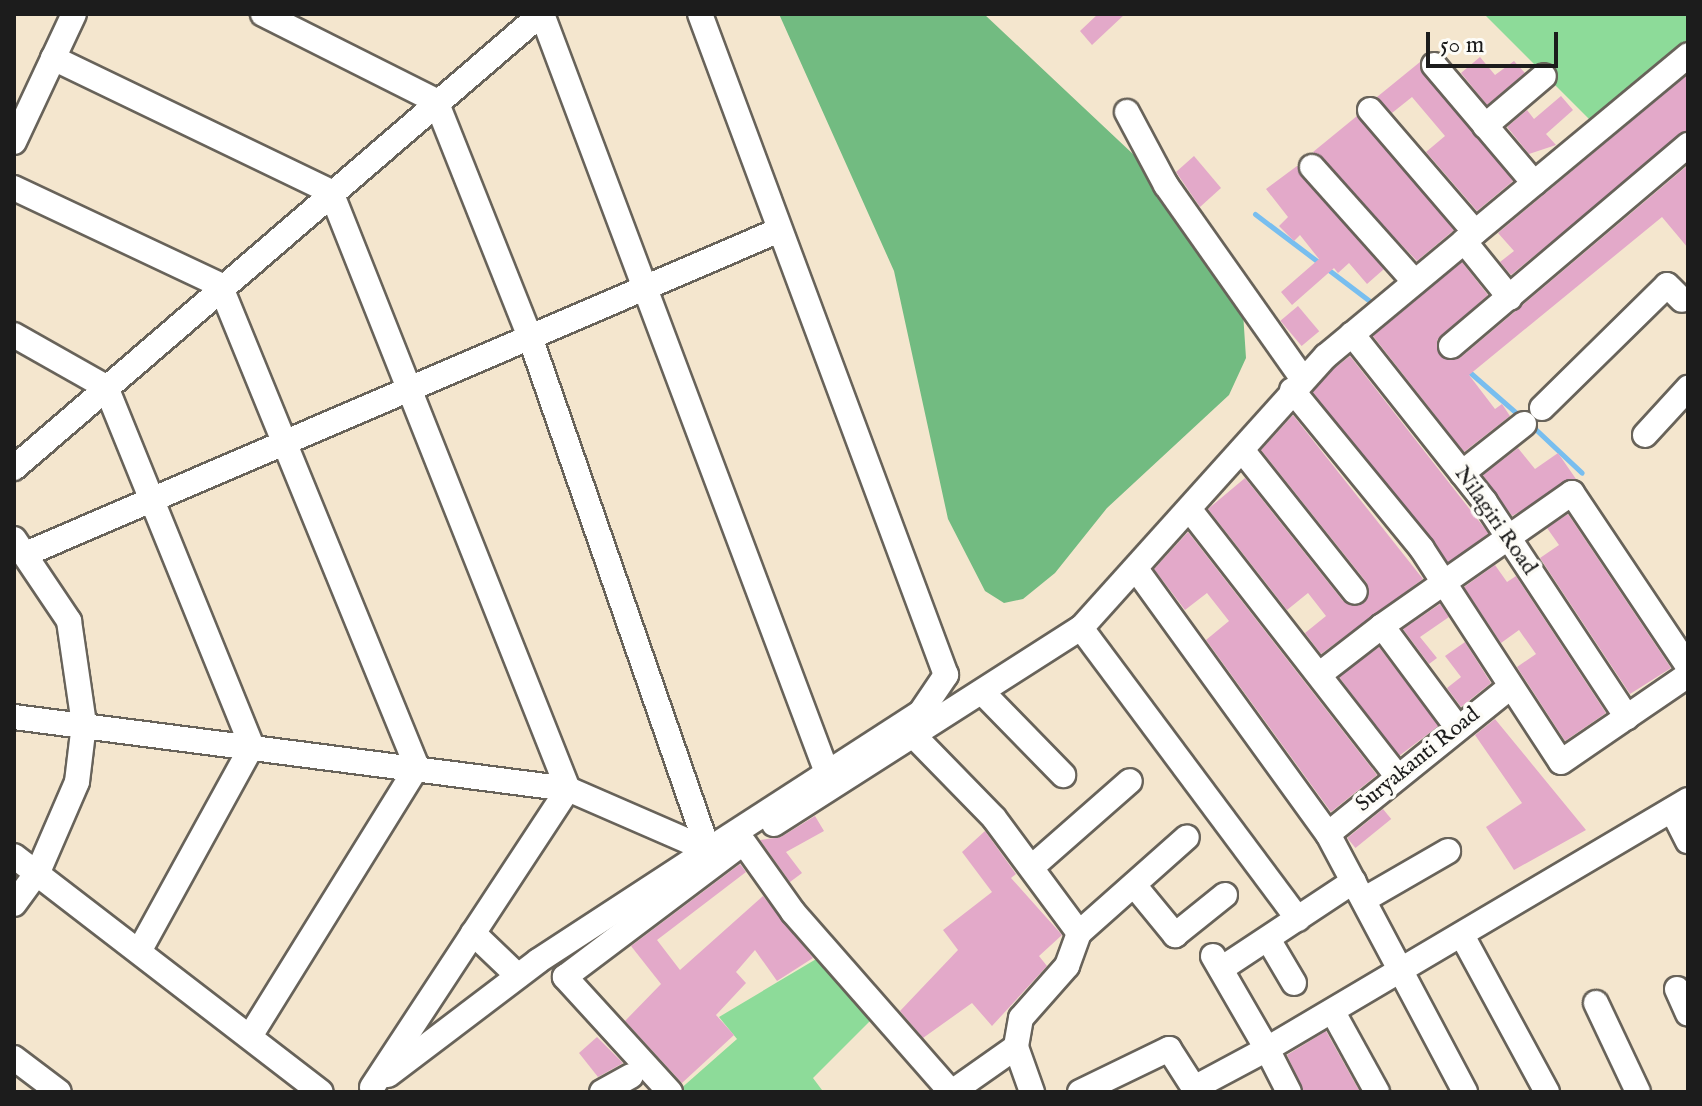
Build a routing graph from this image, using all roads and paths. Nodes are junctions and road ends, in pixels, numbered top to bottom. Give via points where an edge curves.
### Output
1 (74, 14) edge
2 (263, 14) edge
3 (541, 14) edge
4 (700, 14) edge
5 (1688, 55) edge
6 (53, 58) junction
7 (1434, 65) dead end
8 (1544, 76) dead end
9 (436, 101) junction
10 (1370, 110) dead end
11 (1127, 112) dead end
12 (1485, 126) junction
13 (14, 142) edge
14 (1688, 145) edge
15 (1312, 167) dead end
16 (1534, 183) junction
17 (14, 188) edge
18 (331, 192) junction
19 (777, 231) junction
20 (1469, 237) junction
21 (1415, 282) junction
22 (220, 285) junction
23 (646, 287) junction
24 (1510, 298) junction
25 (1686, 301) edge
26 (1352, 334) junction
27 (14, 335) edge
28 (530, 337) junction
29 (1451, 346) dead end
30 (1297, 384) junction
31 (106, 387) junction
32 (411, 388) junction
33 (1688, 388) edge
34 (1645, 435) dead end
35 (286, 441) junction
36 (1242, 450) junction
37 (14, 468) edge
38 (1462, 473) junction
39 (153, 499) junction
40 (1190, 510) junction
41 (1509, 538) junction
42 (21, 546) edge
43 (1136, 569) junction
44 (1443, 585) junction
45 (1355, 592) dead end
46 (1382, 626) junction
47 (1081, 628) junction
48 (1688, 666) edge
49 (1320, 674) junction
50 (1688, 675) edge
51 (1510, 687) junction
52 (985, 695) junction
53 (14, 717) edge
54 (1627, 717) junction
55 (84, 724) junction
56 (1457, 727) junction
57 (915, 737) junction
58 (252, 746) junction
59 (417, 767) junction
60 (826, 770) junction
61 (1063, 775) dead end
62 (1397, 776) junction
63 (1130, 781) dead end
64 (568, 789) junction
65 (1680, 805) edge
66 (1328, 834) junction
67 (1187, 837) dead end
68 (1688, 841) edge
69 (744, 843) junction
70 (708, 850) junction
71 (1448, 851) dead end
72 (14, 856) edge
73 (1032, 867) junction
74 (39, 870) junction
75 (1134, 885) junction
76 (1360, 890) junction
77 (1225, 895) dead end
78 (14, 904) edge
79 (1298, 919) junction
80 (473, 933) junction
81 (1079, 933) junction
82 (1268, 939) junction
83 (1464, 939) junction
84 (141, 948) junction
85 (1402, 974) junction
86 (518, 976) junction
87 (1294, 983) dead end
88 (1677, 989) dead end
89 (1596, 1003) dead end
90 (1334, 1014) junction
91 (1688, 1014) edge
92 (252, 1033) junction
93 (1016, 1047) junction
94 (1267, 1049) junction
95 (14, 1058) edge
96 (631, 1076) dead end
97 (1094, 1089) edge
98 (370, 1090) edge
99 (1195, 1090) edge
100 (59, 1092) edge
101 (321, 1092) edge
102 (602, 1092) edge
103 (670, 1092) edge
104 (952, 1092) edge
105 (1032, 1092) edge
106 (1289, 1092) edge
107 (1377, 1092) edge
108 (1465, 1092) edge
109 (1547, 1092) edge
110 (1638, 1092) edge

1 - 6 street
2 - 9 street
3 - 9 street
3 - 23 street
4 - 19 street
5 - 16 street
6 - 13 street
6 - 18 street
7 - 12 street
8 - 12 street
9 - 18 street
9 - 28 street
10 - 20 street
11 - 30 street via 1166,185
12 - 16 street
14 - 24 street
15 - 21 street
16 - 20 street
17 - 22 street
18 - 22 street
18 - 32 street
19 - 23 street
19 - 60 street via 946,675 921,712
20 - 21 street
20 - 24 street
21 - 26 street
22 - 31 street
22 - 35 street
23 - 28 street
23 - 60 street
24 - 29 street
25 - 38 street via 1667,285 1533,416
26 - 30 street
26 - 38 street, Nilagiri Road
27 - 31 street
28 - 32 street
28 - 70 street
30 - 36 street
30 - 44 street
31 - 37 street
31 - 39 street
32 - 35 street
32 - 64 street
33 - 34 street
35 - 39 street
35 - 59 street
36 - 40 street
36 - 45 street
38 - 41 street, Nilagiri Road
39 - 42 street
39 - 58 street
40 - 43 street
40 - 49 street
41 - 44 street
41 - 48 street via 1572,493
41 - 54 street, Nilagiri Road
42 - 55 street via 69,621
43 - 47 street
43 - 66 street
44 - 46 street
44 - 51 street
46 - 49 street
46 - 56 street
47 - 52 street
47 - 79 street
49 - 62 street
50 - 54 street
51 - 54 street via 1561,762
51 - 56 street, Suryakanti Road
52 - 57 street
52 - 61 street
53 - 55 street
55 - 58 street
55 - 74 street via 77,782
56 - 62 street, Suryakanti Road
57 - 69 street
57 - 73 street
58 - 59 street
58 - 84 street
59 - 64 street
59 - 92 street
60 - 70 street
62 - 66 street, Suryakanti Road
63 - 73 street
64 - 70 street
64 - 80 street
65 - 68 street
65 - 83 street
66 - 76 street
67 - 75 street
69 - 103 street via 565,977
69 - 104 street via 793,912
70 - 86 street
71 - 76 street
72 - 74 street
73 - 81 street
74 - 78 street
74 - 84 street
75 - 77 street via 1175,935
75 - 81 street
76 - 79 street
76 - 85 street
79 - 82 street
80 - 86 street
80 - 98 street
81 - 93 street via 1067,966 1028,1005
82 - 87 street
82 - 94 street via 1217,962
83 - 85 street
83 - 109 street
84 - 92 street
85 - 90 street
85 - 108 street
86 - 98 street
88 - 91 street
89 - 110 street
90 - 94 street
90 - 107 street
92 - 101 street
93 - 104 street
93 - 105 street
94 - 99 street
94 - 106 street
95 - 100 street
96 - 102 street
97 - 99 street via 1169,1049

